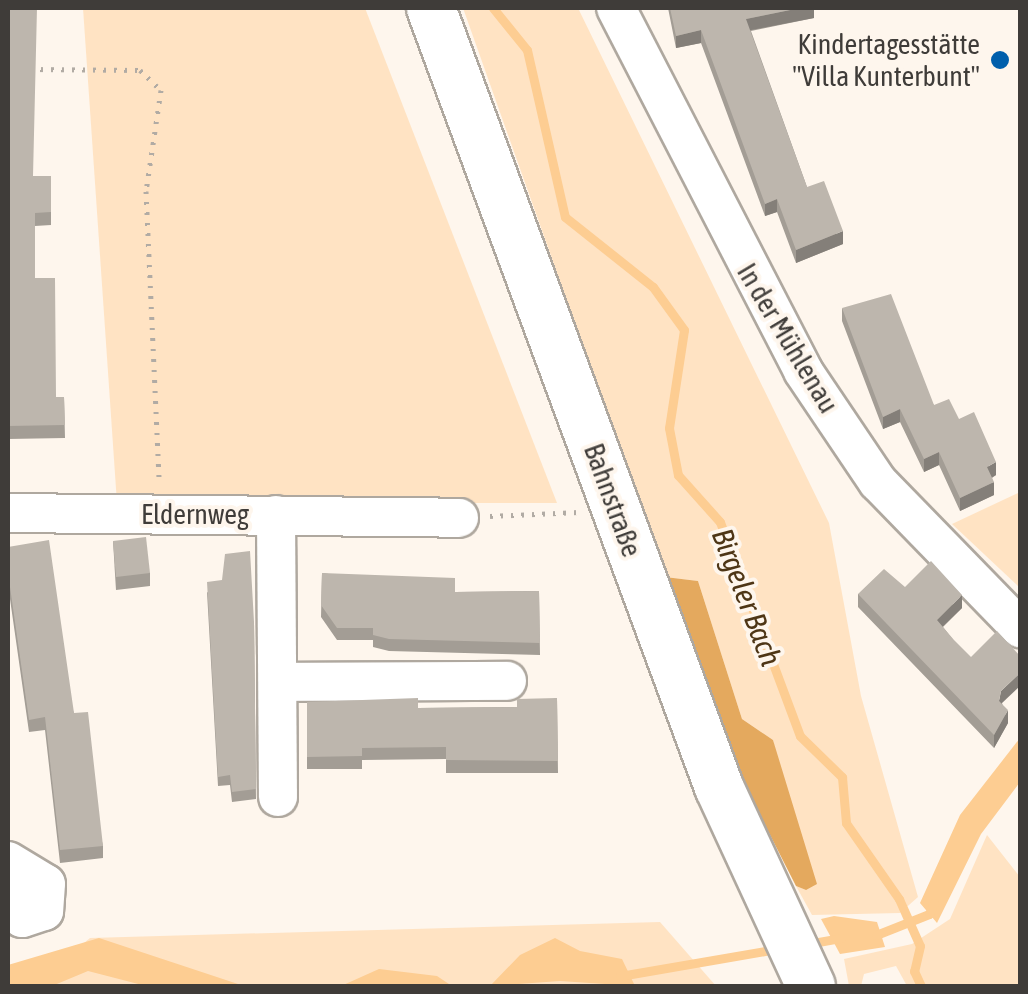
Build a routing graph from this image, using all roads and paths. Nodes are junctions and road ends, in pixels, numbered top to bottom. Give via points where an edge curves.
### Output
1 (431, 8) edge
2 (616, 8) edge
3 (26, 70) edge
4 (582, 512) dead end
5 (8, 513) edge
6 (159, 514) junction
7 (276, 515) junction
8 (459, 518) joint
9 (1020, 628) edge
10 (278, 682) junction
11 (507, 682) dead end
12 (278, 797) dead end
13 (8, 861) edge
14 (8, 880) edge
15 (807, 977) edge

1 - 15 main road, Bahnstraße via 718,786
2 - 9 street, In der Mühlenau via 803,372 878,482
3 - 6 path via 140,70 161,90 146,191 160,410
4 - 8 path
5 - 6 street, Eldernweg
6 - 7 street, Eldernweg
7 - 8 street
7 - 10 street, Eldernweg
10 - 11 street
10 - 12 street, Eldernweg
13 - 14 street via 46,884 44,911 35,919 13,910

